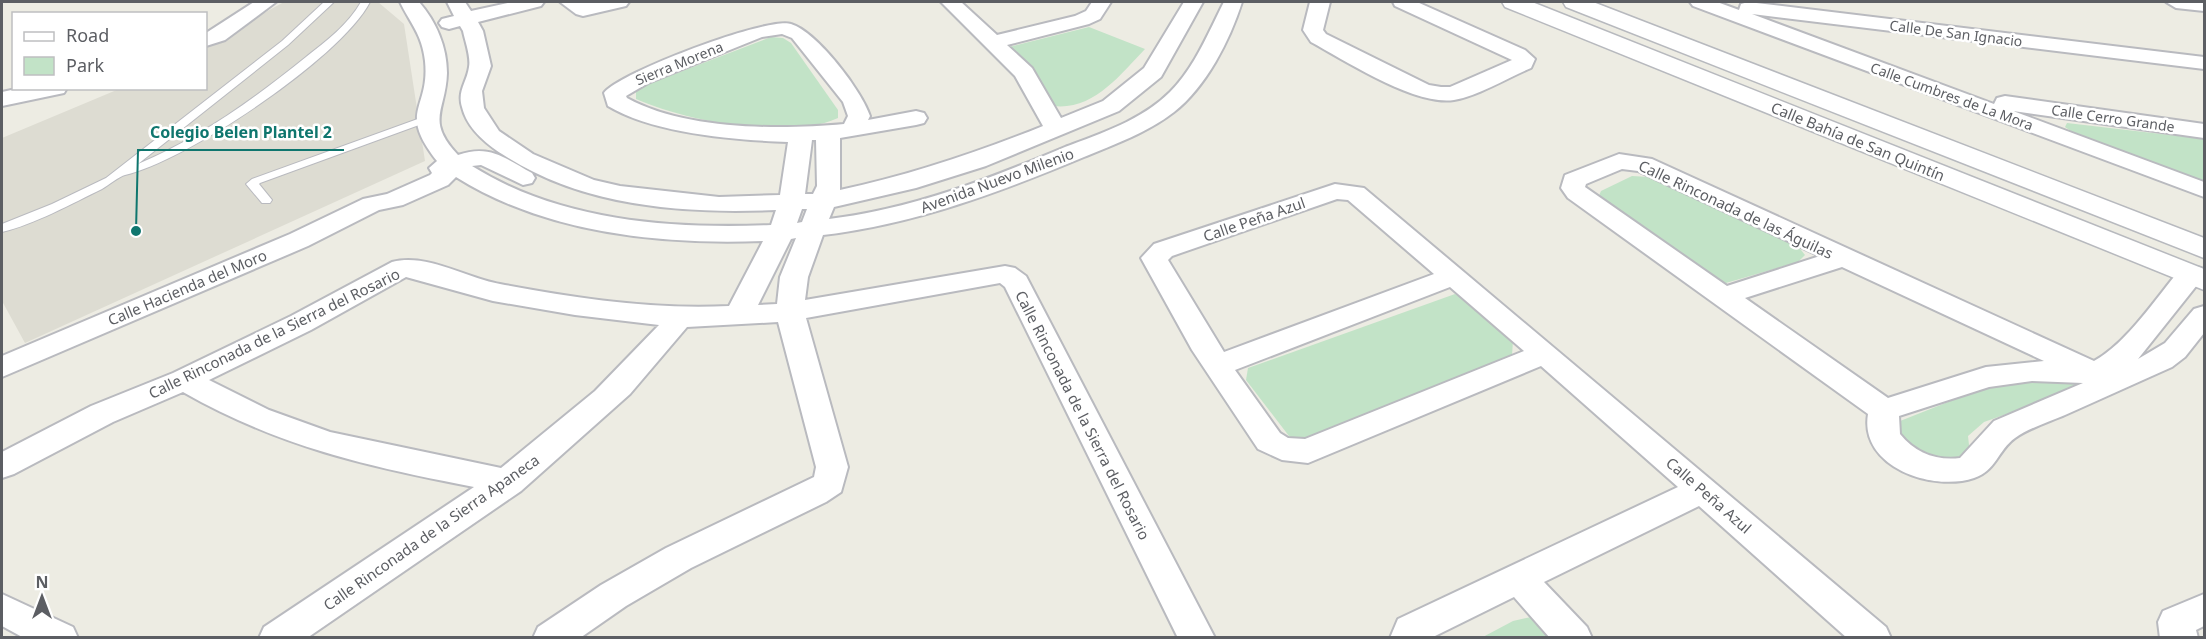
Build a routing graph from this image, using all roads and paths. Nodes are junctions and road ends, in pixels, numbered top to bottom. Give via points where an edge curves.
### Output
1 (240, 2) edge
2 (266, 2) edge
3 (329, 2) edge
4 (365, 2) edge
5 (502, 2) edge
6 (534, 2) edge
7 (619, 2) edge
8 (950, 2) edge
9 (1102, 2) edge
10 (1193, 2) edge
11 (1233, 2) edge
12 (1320, 2) edge
13 (1402, 2) edge
14 (1517, 2) edge
15 (1574, 2) edge
16 (2176, 2) edge
17 (1703, 3) edge
18 (2205, 5) edge
19 (576, 6) edge
20 (461, 10) edge
21 (420, 16) edge
22 (207, 24) edge
23 (207, 40) edge
24 (992, 43) junction
25 (2205, 63) edge
26 (46, 90) edge
27 (1950, 95) junction
28 (2, 99) edge
29 (916, 118) dead end
30 (426, 119) junction
31 (853, 129) junction
32 (1056, 129) junction
33 (2205, 131) edge
34 (828, 134) junction
35 (801, 136) junction
36 (454, 165) junction
37 (110, 180) junction
38 (586, 186) junction
39 (2205, 190) edge
40 (266, 200) dead end
41 (825, 201) junction
42 (791, 204) junction
43 (2, 228) edge
44 (812, 230) junction
45 (781, 232) junction
46 (2205, 249) edge
47 (1842, 258) junction
48 (1453, 276) junction
49 (2198, 277) edge
50 (1723, 296) junction
51 (790, 312) junction
52 (2205, 315) edge
53 (738, 316) junction
54 (679, 318) junction
55 (1545, 353) junction
56 (1218, 365) junction
57 (2, 367) edge
58 (2104, 377) junction
59 (184, 380) junction
60 (1884, 410) junction
61 (2, 466) edge
62 (509, 482) junction
63 (1702, 490) junction
64 (1519, 579) junction
65 (2, 609) edge
66 (2205, 609) edge
67 (60, 638) edge
68 (277, 638) edge
69 (551, 638) edge
70 (1197, 638) edge
71 (1409, 638) edge
72 (1574, 638) edge
73 (1873, 638) edge
74 (2179, 638) edge

1 - 22 street
2 - 23 street
3 - 37 lane via 285,43
4 - 37 lane via 360,13 329,43 276,87 185,146
5 - 20 street
6 - 20 street
7 - 19 street
8 - 24 street
9 - 24 street via 1093,15 1082,20
10 - 32 street, Avenida Nuevo Milenio via 1153,72 1111,106
11 - 44 street, Avenida Nuevo Milenio via 1195,78 1165,108 1116,135 948,201
12 - 13 street via 1313,30 1318,38 1424,91 1454,93 1523,63 1518,54
14 - 49 street, Calle Bahía de San Quintín
15 - 46 street, Calle Bahía de San Quintín
16 - 18 street
17 - 25 street, Calle De San Ignacio
17 - 27 street, Calle Cumbres de La Mora
20 - 21 street
20 - 38 street, Avenida Nuevo Milenio via 473,31 480,66 471,91 472,108 490,136 525,159
21 - 30 street via 435,59 435,82
24 - 32 street via 1024,73
26 - 28 street
27 - 33 street, Calle Cerro Grande
27 - 39 street, Calle Cumbres de La Mora
29 - 31 street
30 - 36 street, Avenida Nuevo Milenio via 435,140
30 - 40 lane via 255,181 252,184
31 - 34 street, Sierra Morena
31 - 35 street, Sierra Morena via 859,116 855,101 788,23 608,92 626,108 682,124 725,132
32 - 41 street, Avenida Nuevo Milenio via 977,161 907,183
34 - 35 street, Sierra Morena
34 - 41 street
35 - 42 street
36 - 38 street via 485,157 555,192
36 - 45 street, Avenida Nuevo Milenio via 530,203 570,217 630,228 706,234
36 - 57 street, Calle Hacienda del Moro via 439,180 394,200 372,204 299,240
37 - 43 lane
38 - 42 street, Avenida Nuevo Milenio via 677,202
41 - 42 street, Avenida Nuevo Milenio
41 - 44 street
42 - 45 street
44 - 45 street, Avenida Nuevo Milenio
44 - 51 street via 794,278
45 - 53 street
47 - 50 street, Calle Rinconada de las Águilas
47 - 50 street, Calle Rinconada de las Águilas via 1633,161 1613,163 1574,180 1577,193
47 - 58 street, Calle Rinconada de las Águilas
48 - 55 street, Calle Peña Azul
48 - 56 street
48 - 56 street, Calle Peña Azul via 1358,195 1347,190 1159,252 1155,264
49 - 58 street
50 - 60 street, Calle Rinconada de las Águilas
51 - 53 street, Calle Rinconada de la Sierra del Rosario
51 - 69 street via 832,467 829,483 708,541 595,606
51 - 70 street, Calle Rinconada de la Sierra del Rosario via 998,273 1011,277
52 - 58 street via 2175,350 2154,364
53 - 54 street, Calle Rinconada de la Sierra del Rosario
54 - 59 street, Calle Rinconada de la Sierra del Rosario via 505,294 421,270 407,261 301,323
54 - 62 street, Calle Rinconada de la Sierra Apaneca via 621,386
55 - 56 street, Calle Peña Azul via 1308,451 1291,451 1271,442
55 - 63 street, Calle Peña Azul
58 - 60 street via 2032,371 1986,377
58 - 60 street via 1993,437 1984,458 1962,470 1933,469 1900,454 1882,433 1880,420
59 - 61 street, Calle Rinconada de la Sierra del Rosario via 102,414
59 - 62 street via 301,435 360,453
62 - 68 street, Calle Rinconada de la Sierra Apaneca
63 - 64 street
63 - 73 street, Calle Peña Azul
64 - 71 street via 1411,630
64 - 72 street
65 - 67 street
66 - 74 street via 2176,622

